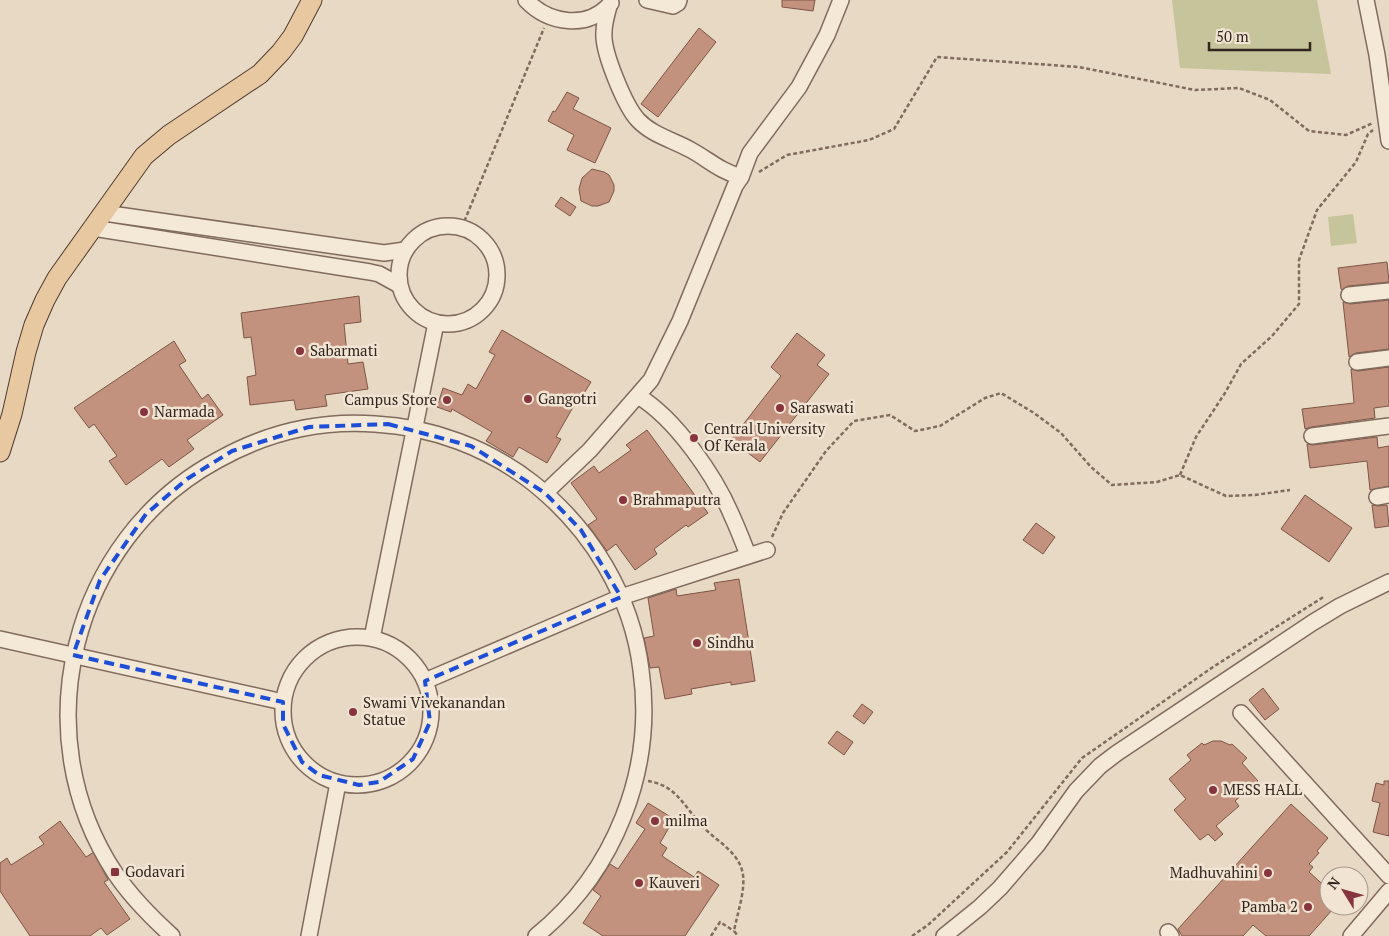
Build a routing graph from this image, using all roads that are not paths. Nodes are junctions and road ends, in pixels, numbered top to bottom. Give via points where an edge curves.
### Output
1 (312, 0) edge
2 (526, 0) edge
3 (647, 0) edge
4 (679, 0) edge
5 (841, 0) edge
6 (1366, 0) edge
7 (611, 3) edge
8 (1389, 141) edge
9 (741, 177) junction
10 (104, 213) junction
11 (93, 228) junction
12 (405, 250) junction
13 (400, 285) junction
14 (1389, 291) edge
15 (1349, 296) dead end
16 (436, 323) junction
17 (1389, 358) edge
18 (1357, 362) dead end
19 (638, 396) junction
20 (1389, 426) edge
21 (415, 429) junction
22 (1312, 436) dead end
23 (0, 452) edge
24 (545, 493) junction
25 (767, 550) road end
26 (748, 555) junction
27 (1389, 582) edge
28 (621, 597) junction
29 (372, 638) junction
30 (0, 639) edge
31 (73, 655) junction
32 (425, 682) junction
33 (283, 702) junction
34 (1241, 713) dead end
35 (338, 783) junction
36 (1389, 876) edge
37 (1389, 891) edge
38 (172, 936) edge
39 (309, 936) edge
40 (536, 936) edge
41 (944, 936) edge
42 (1351, 936) edge

1 - 10 main road via 293,36 270,65 153,147
2 - 7 street via 549,17 564,21 595,15
3 - 4 street via 672,6
5 - 9 street via 827,35 798,87 750,153
6 - 8 street
7 - 9 street via 603,34 628,107 638,120 657,134 676,141 729,174
9 - 19 street via 680,321 651,380
10 - 11 main road
10 - 12 street via 375,252
11 - 13 street via 370,272
11 - 23 main road via 58,278 34,325
12 - 13 street via 399,274
12 - 16 street via 423,232 449,226 475,233 493,254 497,281 494,295 486,307 463,322 450,325
13 - 16 street via 403,296 416,313
14 - 15 street
16 - 21 street
17 - 18 street
19 - 24 street via 590,450
19 - 26 street via 672,425 704,466 732,516
20 - 22 street
21 - 24 street via 480,450
21 - 29 street
21 - 31 street via 362,423 309,427 257,441 201,469 146,514 114,557 89,604
24 - 28 street via 581,530 601,558
25 - 26 street
26 - 28 street
27 - 41 street via 1312,623 1100,766 1076,791 1022,864 980,907
28 - 32 street
28 - 40 street via 636,641 644,687 644,733 636,779 628,807 603,860 568,907
29 - 32 street via 389,643 404,653
29 - 33 street via 351,636 313,650 288,682
30 - 31 street
31 - 33 street
31 - 38 street via 68,723 72,768 84,812 115,872 142,908
32 - 35 street via 431,701 430,722 424,742 413,759 398,773 379,782 359,785
33 - 35 street via 284,724 290,744 302,762 319,775
34 - 36 street
35 - 39 street
37 - 42 street

